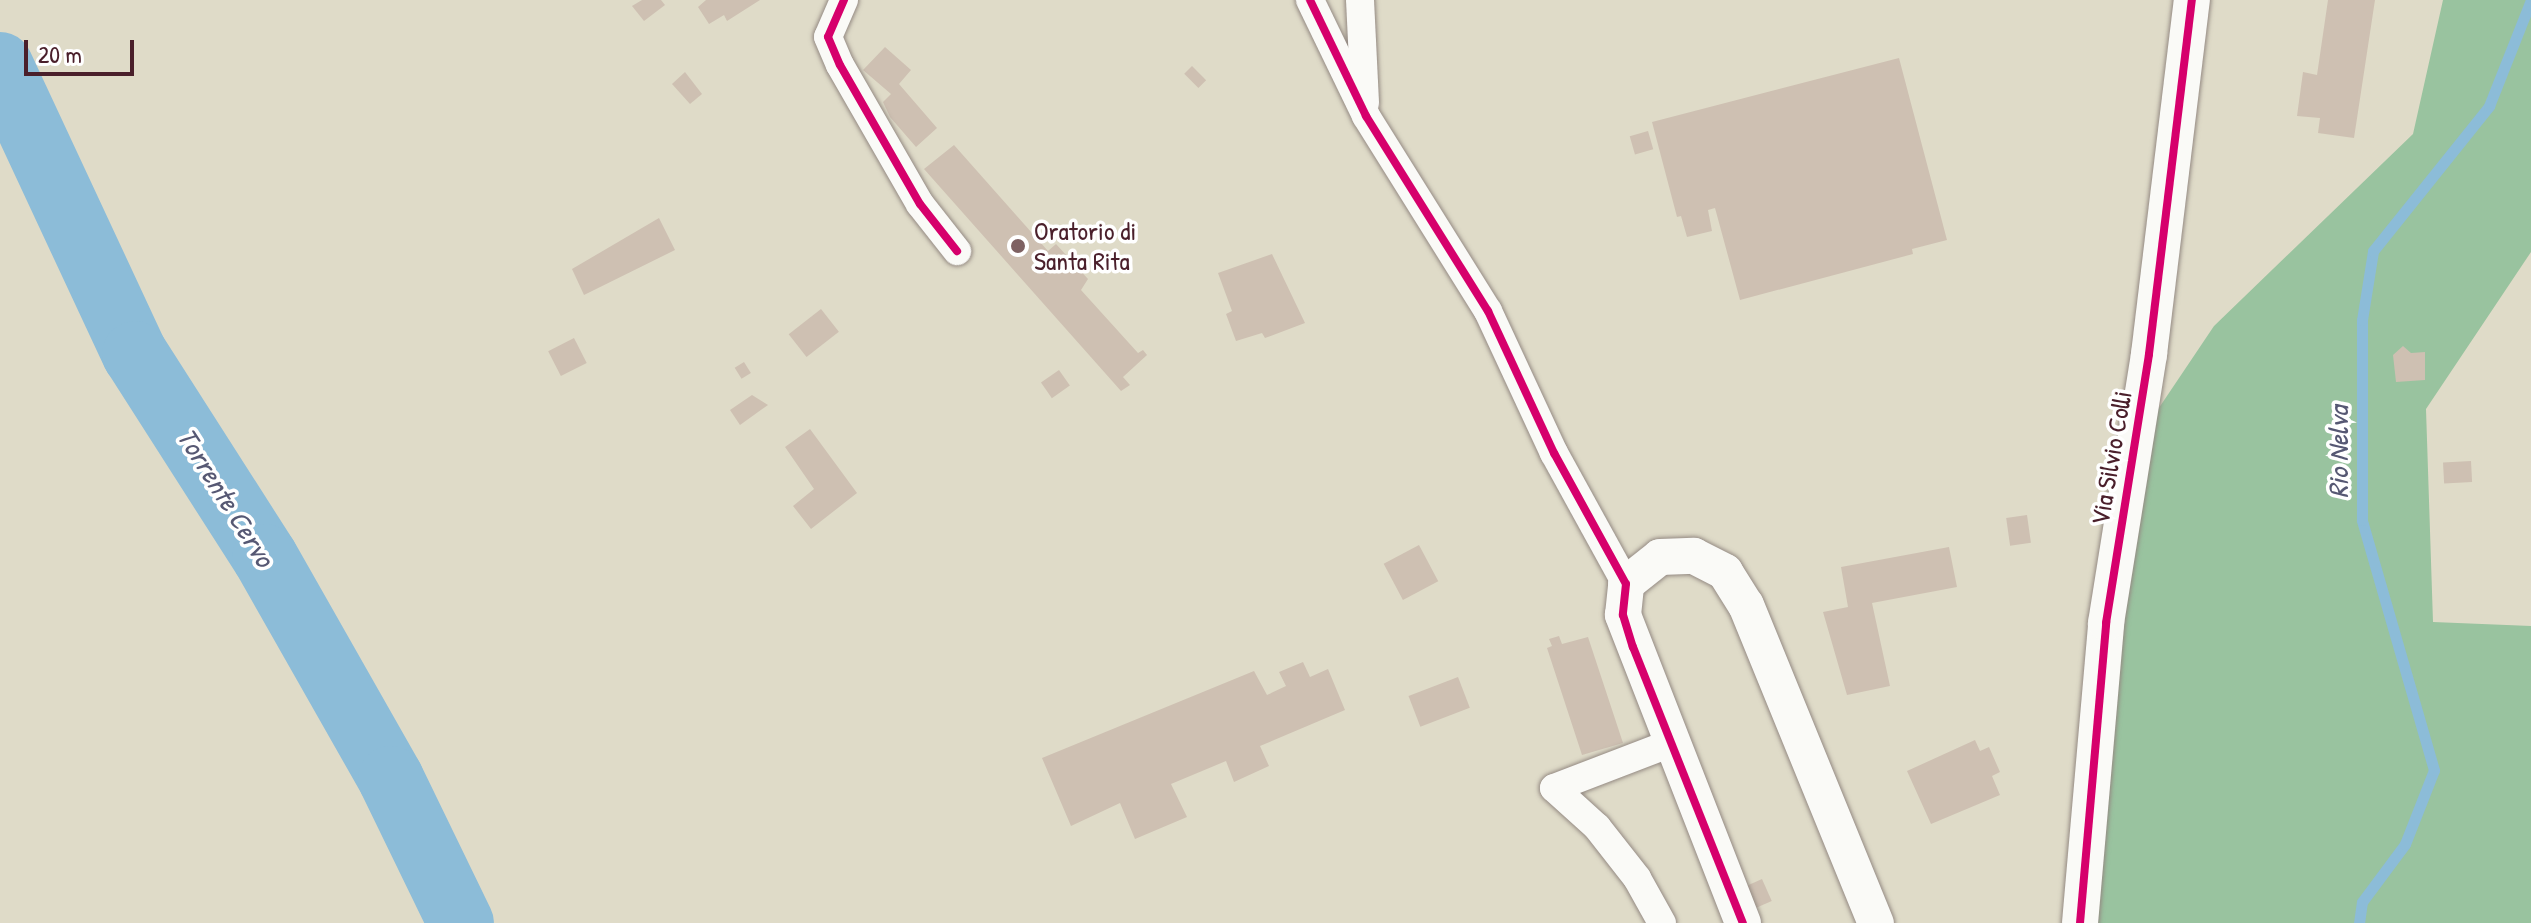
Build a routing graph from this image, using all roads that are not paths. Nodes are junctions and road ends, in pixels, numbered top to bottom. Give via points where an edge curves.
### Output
1 (844, 0) edge
2 (1310, 0) edge
3 (1360, 0) edge
4 (2192, 0) edge
5 (1366, 116) junction
6 (957, 251) dead end
7 (1626, 584) junction
8 (1671, 743) junction
9 (1662, 923) edge
10 (1743, 923) edge
11 (1876, 923) edge
12 (2080, 923) edge

1 - 6 street via 828,37 840,65 920,204
2 - 5 street
3 - 5 street
4 - 12 street, Via Silvio Colli via 2149,354 2106,623
5 - 7 street via 1488,311 1554,453
7 - 8 street via 1623,615
7 - 11 street via 1660,557 1694,556 1725,572 1746,605
8 - 9 street via 1554,788 1597,827 1637,878
8 - 10 street

